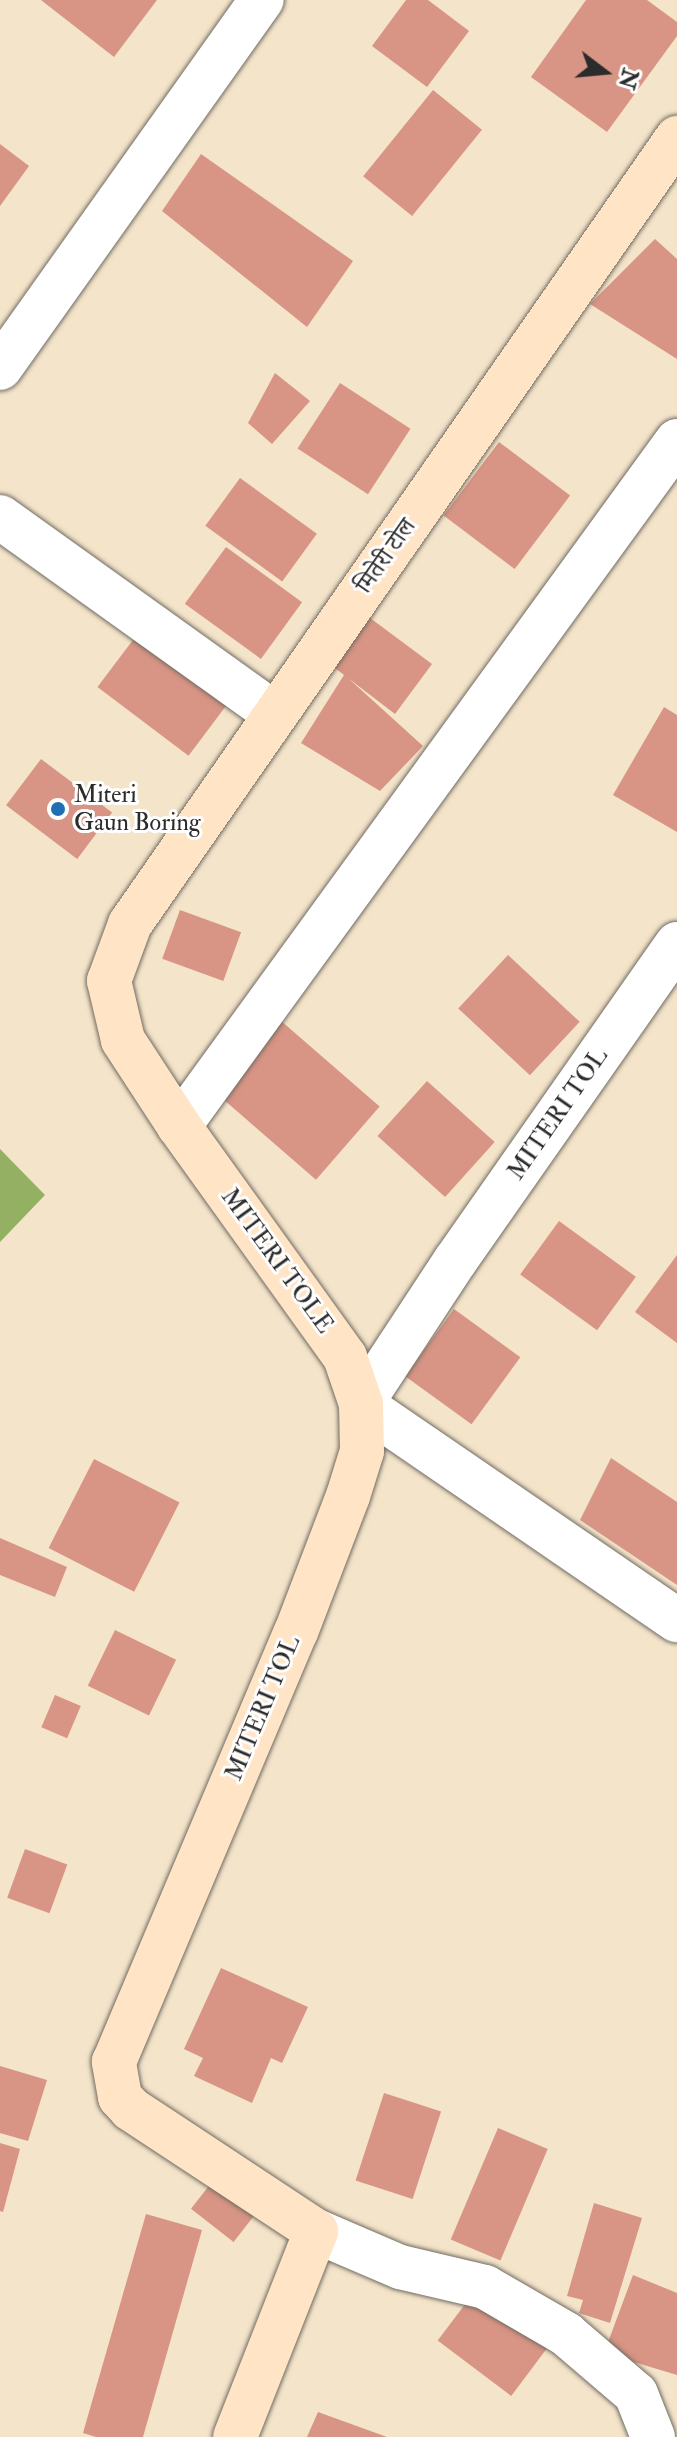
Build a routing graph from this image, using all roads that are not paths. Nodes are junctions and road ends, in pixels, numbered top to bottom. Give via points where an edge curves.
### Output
1 (262, 0) edge
2 (677, 138) edge
3 (0, 368) edge
4 (677, 441) edge
5 (0, 517) edge
6 (275, 714) junction
7 (677, 944) edge
8 (109, 981) joint
9 (179, 1126) junction
10 (361, 1404) junction
11 (677, 1620) edge
12 (316, 2231) junction
13 (235, 2437) edge
14 (653, 2437) edge

1 - 3 street
2 - 6 main road, मितेरी टोल
4 - 9 street
5 - 6 street
6 - 8 main road, मितेरी टोल via 130,924
7 - 10 street, MITERI TOL
8 - 9 main road, MITERI TOLE via 123,1040
9 - 10 main road, MITERI TOLE via 345,1357
10 - 11 street
10 - 12 main road, MITERI TOL via 362,1451 348,1496 114,2062 120,2097 131,2109
12 - 13 main road
12 - 14 street via 400,2267 485,2287 566,2334 636,2394

